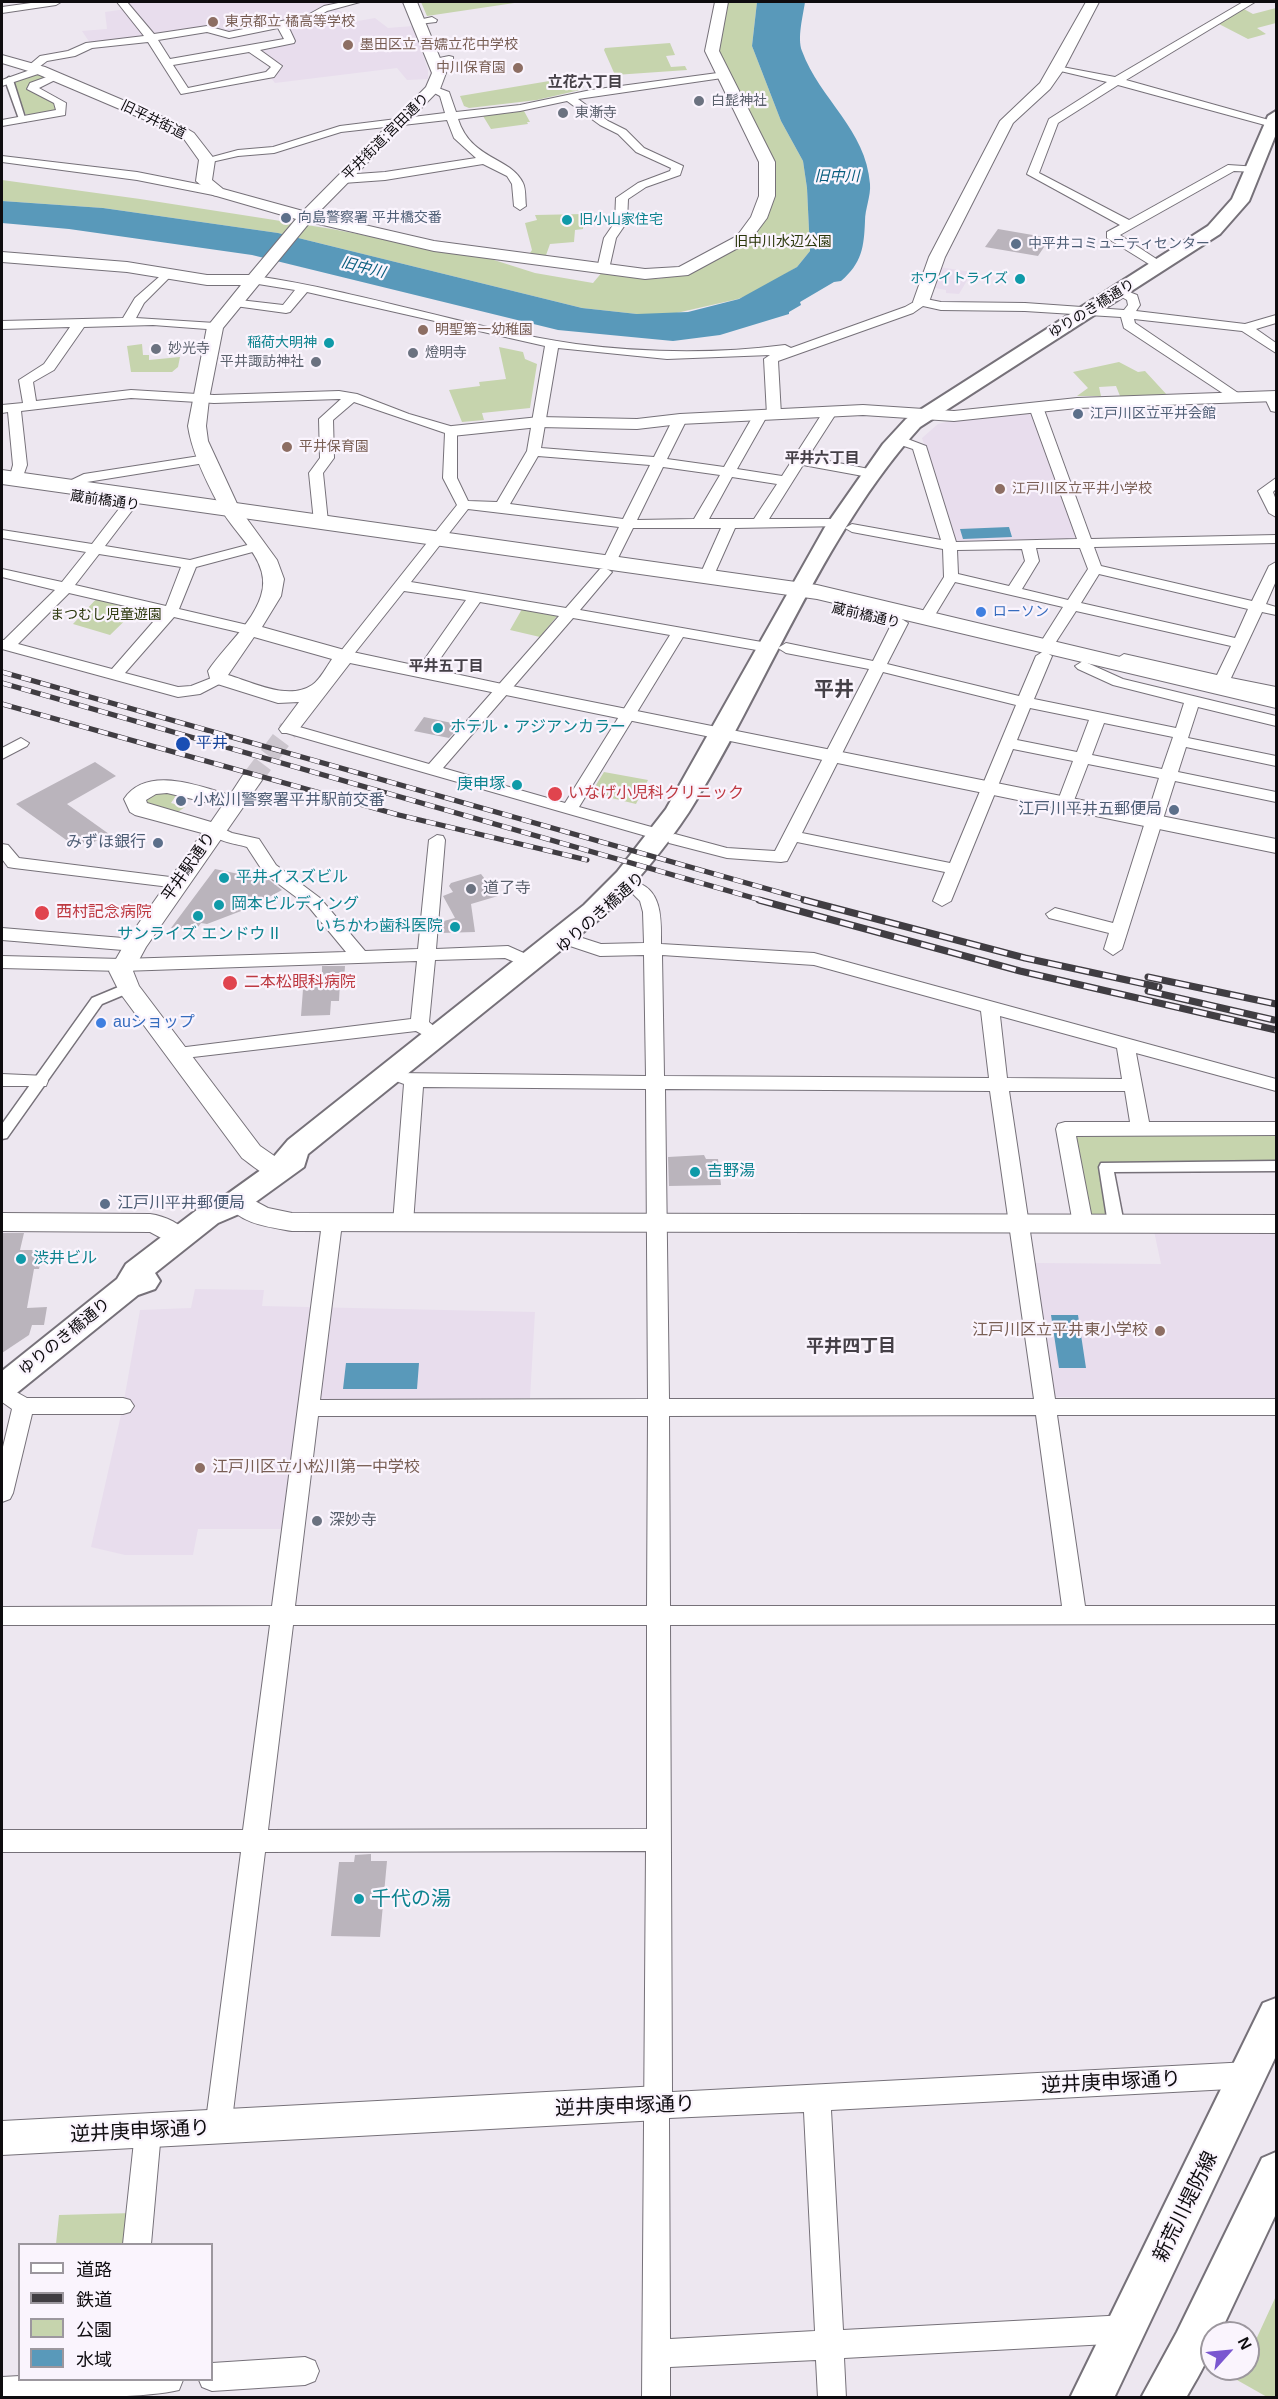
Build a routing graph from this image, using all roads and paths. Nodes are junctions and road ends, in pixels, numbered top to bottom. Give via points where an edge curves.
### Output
1 (56, 2) edge
2 (122, 2) edge
3 (355, 2) edge
4 (410, 2) edge
5 (721, 2) edge
6 (1092, 2) edge
7 (1250, 2) edge
8 (2, 10) edge
9 (282, 24) junction
10 (151, 38) junction
11 (252, 49) junction
12 (2, 59) edge
13 (165, 63) junction
14 (36, 69) junction
15 (1057, 69) junction
16 (725, 75) junction
17 (56, 77) junction
18 (5, 81) edge
19 (1117, 81) junction
20 (434, 89) junction
21 (570, 99) junction
22 (453, 115) junction
23 (23, 119) junction
24 (401, 121) junction
25 (2, 123) edge
26 (1274, 127) edge
27 (2, 159) edge
28 (207, 160) junction
29 (485, 160) junction
30 (1255, 169) junction
31 (343, 179) junction
32 (218, 192) junction
33 (520, 206) dead end
34 (301, 222) junction
35 (1129, 225) junction
36 (2, 257) edge
37 (1161, 266) junction
38 (603, 269) junction
39 (167, 274) junction
40 (260, 275) junction
41 (303, 288) junction
42 (1119, 292) junction
43 (235, 302) junction
44 (921, 302) junction
45 (1088, 311) junction
46 (1127, 314) junction
47 (1276, 320) edge
48 (128, 321) junction
49 (80, 322) junction
50 (2, 325) edge
51 (215, 327) junction
52 (1246, 328) junction
53 (552, 344) junction
54 (808, 345) junction
55 (1276, 349) edge
56 (352, 397) junction
57 (1236, 398) junction
58 (200, 399) junction
59 (1275, 400) edge
60 (30, 404) junction
61 (1036, 407) junction
62 (8, 408) edge
63 (830, 412) junction
64 (767, 416) junction
65 (925, 416) junction
66 (681, 419) junction
67 (539, 422) junction
68 (452, 431) junction
69 (897, 439) junction
70 (534, 451) junction
71 (206, 459) junction
72 (800, 460) junction
73 (660, 462) junction
74 (728, 472) junction
75 (874, 474) junction
76 (786, 481) junction
77 (1276, 482) edge
78 (5, 483) edge
79 (66, 486) junction
80 (130, 504) junction
81 (464, 505) junction
82 (501, 507) junction
83 (224, 512) junction
84 (1276, 513) edge
85 (321, 522) junction
86 (759, 523) junction
87 (629, 524) junction
88 (699, 524) junction
89 (730, 524) junction
90 (845, 525) junction
91 (2, 534) edge
92 (1276, 539) edge
93 (1086, 542) junction
94 (433, 543) junction
95 (1028, 544) junction
96 (950, 546) junction
97 (255, 547) junction
98 (95, 549) junction
99 (190, 564) junction
100 (607, 567) junction
101 (1276, 567) edge
102 (1095, 569) junction
103 (2, 573) edge
104 (707, 575) junction
105 (951, 577) junction
106 (400, 587) junction
107 (65, 588) junction
108 (1013, 591) junction
109 (806, 596) junction
110 (476, 597) junction
111 (1072, 604) junction
112 (1258, 606) junction
113 (171, 611) junction
114 (1276, 611) edge
115 (568, 613) junction
116 (927, 617) junction
117 (900, 623) junction
118 (251, 630) junction
119 (679, 632) junction
120 (1240, 644) junction
121 (4, 645) edge
122 (777, 648) junction
123 (1045, 651) junction
124 (345, 656) junction
125 (1086, 661) junction
126 (876, 666) junction
127 (423, 673) junction
128 (115, 675) junction
129 (219, 680) junction
130 (322, 689) junction
131 (502, 690) junction
132 (1234, 691) junction
133 (1276, 692) edge
134 (278, 697) junction
135 (1276, 701) edge
136 (1024, 702) junction
137 (1192, 702) junction
138 (1276, 711) edge
139 (628, 715) junction
140 (1098, 717) junction
141 (1276, 722) edge
142 (289, 729) junction
143 (728, 734) junction
144 (1180, 737) junction
145 (21, 742) dead end
146 (1009, 743) junction
147 (2, 754) edge
148 (832, 755) junction
149 (1082, 758) junction
150 (1276, 761) edge
151 (432, 771) junction
152 (1168, 775) junction
153 (251, 780) tunnel mouth
154 (989, 787) junction
155 (1276, 797) edge
156 (234, 803) junction
157 (1065, 803) junction
158 (569, 810) junction
159 (1154, 820) junction
160 (215, 830) junction
161 (791, 836) junction
162 (668, 837) junction
163 (437, 840) dead end
164 (1276, 846) edge
165 (2, 849) edge
166 (8, 861) edge
167 (955, 869) junction
168 (178, 883) junction
169 (634, 887) junction
170 (942, 901) dead end
171 (1055, 914) dead end
172 (1119, 930) junction
173 (2, 934) edge
174 (573, 941) junction
175 (135, 945) junction
176 (653, 949) junction
177 (1113, 949) dead end
178 (425, 955) junction
179 (360, 957) junction
180 (2, 962) edge
181 (530, 962) junction
182 (125, 976) junction
183 (990, 1006) junction
184 (428, 1030) junction
185 (1125, 1043) junction
186 (176, 1053) junction
187 (409, 1079) junction
188 (2, 1080) edge
189 (39, 1082) junction
190 (655, 1082) junction
191 (997, 1083) junction
192 (1133, 1085) junction
193 (1276, 1085) edge
194 (1141, 1129) junction
195 (1276, 1129) edge
196 (2, 1134) edge
197 (1276, 1166) edge
198 (277, 1170) junction
199 (233, 1204) junction
200 (2, 1222) edge
201 (332, 1223) junction
202 (403, 1223) junction
203 (656, 1223) junction
204 (1019, 1223) junction
205 (1083, 1224) junction
206 (1116, 1224) junction
207 (1276, 1224) edge
208 (178, 1238) junction
209 (128, 1287) junction
210 (9, 1396) edge
211 (123, 1406) dead end
212 (1045, 1407) junction
213 (1276, 1407) edge
214 (309, 1408) junction
215 (657, 1409) junction
216 (2, 1493) edge
217 (659, 1615) junction
218 (1276, 1615) edge
219 (2, 1616) edge
220 (1075, 1616) junction
221 (282, 1617) junction
222 (660, 1840) junction
223 (2, 1841) edge
224 (253, 1841) junction
225 (1276, 2016) edge
226 (1249, 2076) junction
227 (817, 2098) junction
228 (659, 2103) junction
229 (218, 2128) junction
230 (148, 2132) junction
231 (2, 2138) edge
232 (1276, 2172) edge
233 (136, 2243) edge
234 (1127, 2329) junction
235 (830, 2345) junction
236 (656, 2354) junction
237 (305, 2371) dead end
238 (213, 2377) edge
239 (156, 2381) edge
240 (123, 2386) edge
241 (2, 2391) edge
242 (656, 2397) edge
243 (832, 2397) edge
244 (1090, 2397) edge
245 (1162, 2397) edge

1 - 8 street
2 - 10 street
3 - 9 street
4 - 20 street, 平井街道;宮田通り via 425,21 442,60
5 - 16 street via 712,51
6 - 15 street
7 - 19 street
9 - 10 street via 229,35 207,29
9 - 11 street via 290,41
10 - 13 street
10 - 14 street via 90,45 71,54 44,58
11 - 13 street
11 - 13 street via 277,66 270,75 185,92
12 - 14 street, 旧平井街道
14 - 17 street, 旧平井街道
14 - 18 street
15 - 19 street
15 - 44 street via 1045,86 1007,121 937,257
16 - 21 street
16 - 38 street via 769,171 767,196 753,229 743,239 682,272 659,275
17 - 23 street via 34,85 33,89 58,101 61,112
17 - 28 street, 旧平井街道 via 174,127 189,136
18 - 23 street
19 - 26 street
19 - 35 street via 1053,121 1033,174
20 - 22 street via 445,94
20 - 24 street, 平井街道;宮田通り
21 - 22 street
21 - 38 street via 622,132 640,150 677,166 676,173 642,184 622,198 621,222 610,238
22 - 24 street
22 - 29 street via 458,136
23 - 25 street
24 - 28 street via 340,129 274,150
24 - 31 street, 平井街道;宮田通り
26 - 30 main road, ゆりのき橋通り
27 - 32 street via 137,176
28 - 32 street, 旧平井街道 via 204,181
29 - 31 street
29 - 33 street via 512,174 518,184
30 - 35 street via 1232,167
30 - 37 main road, ゆりのき橋通り via 1240,201 1224,221
31 - 34 street, 平井街道;宮田通り
32 - 34 street
34 - 38 street via 434,246
34 - 40 street, 平井街道;宮田通り
35 - 37 street via 1111,235
36 - 39 street
37 - 42 main road, ゆりのき橋通り
39 - 40 street via 207,280
39 - 48 street via 140,301
40 - 41 street
40 - 43 street, 平井街道;宮田通り
41 - 43 street via 286,309
41 - 53 street
42 - 45 main road, ゆりのき橋通り
42 - 46 street via 1133,298 1134,305
43 - 51 street, 平井街道;宮田通り
44 - 45 street
44 - 54 street via 909,310
45 - 46 street
45 - 65 main road, ゆりのき橋通り
46 - 52 street
46 - 57 street via 1129,325
47 - 52 street
48 - 49 street
48 - 51 street
49 - 50 street
49 - 60 street via 59,357 27,380
51 - 58 street
52 - 55 street
53 - 54 street via 710,355
53 - 67 street
54 - 64 street via 771,359
56 - 58 street
56 - 68 street
56 - 85 street via 326,419 327,458 316,473
57 - 59 street
57 - 61 street
58 - 60 street via 131,394
58 - 71 street via 197,426
60 - 62 street
61 - 65 street
61 - 93 street
62 - 78 street via 21,465
63 - 64 street
63 - 65 street
63 - 72 street
64 - 66 street
64 - 74 street
65 - 69 main road, ゆりのき橋通り
66 - 67 street via 637,424
66 - 73 street
67 - 68 street
67 - 70 street
68 - 81 street via 448,479
69 - 75 main road, ゆりのき橋通り
69 - 96 street via 919,447
70 - 73 street
70 - 82 street
71 - 79 street via 84,478
71 - 83 street
72 - 75 street
72 - 76 street
73 - 74 street
73 - 87 street
74 - 76 street
74 - 88 street
75 - 90 main road, ゆりのき橋通り
76 - 86 street
77 - 84 street via 1265,491
78 - 79 main road, 蔵前橋通り
78 - 80 main road, 蔵前橋通り
79 - 83 main road, 蔵前橋通り
80 - 83 main road, 蔵前橋通り
80 - 98 street
81 - 82 street
81 - 94 street
82 - 87 street
83 - 85 main road, 蔵前橋通り
83 - 94 main road, 蔵前橋通り via 275,525
83 - 97 street
85 - 94 main road, 蔵前橋通り
86 - 89 street
86 - 90 street
87 - 88 street
87 - 100 street
88 - 89 street
89 - 104 street
90 - 96 street
90 - 109 main road, ゆりのき橋通り
91 - 98 street
92 - 93 street
93 - 95 street
93 - 102 street
94 - 100 main road, 蔵前橋通り
94 - 106 street
95 - 96 street
95 - 108 street via 1032,561
96 - 105 street
97 - 99 street
97 - 118 street via 271,568 273,588
98 - 99 street
98 - 107 street
99 - 113 street
100 - 104 main road, 蔵前橋通り
100 - 109 main road, 蔵前橋通り
100 - 115 street
101 - 112 street
102 - 111 street
102 - 112 street
103 - 107 street
104 - 109 main road, 蔵前橋通り
105 - 108 street
105 - 116 street
106 - 110 street
106 - 124 street
107 - 113 street
107 - 121 street
108 - 111 street
109 - 116 main road, 蔵前橋通り
109 - 117 main road, 蔵前橋通り
109 - 122 main road, ゆりのき橋通り
110 - 115 street
110 - 127 street
111 - 120 street
111 - 123 street
112 - 114 street
112 - 120 street
113 - 118 street
113 - 128 street
115 - 119 street
115 - 131 street
116 - 123 main road, 蔵前橋通り
117 - 123 main road, 蔵前橋通り
117 - 126 street
118 - 124 street
118 - 129 street via 218,671
119 - 122 street
119 - 139 street
120 - 132 street
121 - 128 street
122 - 126 street
122 - 143 main road, ゆりのき橋通り
123 - 125 main road, 蔵前橋通り
123 - 136 street
124 - 127 street
124 - 130 street
125 - 132 main road, 蔵前橋通り
125 - 137 street via 1118,682
126 - 136 street
126 - 148 street
127 - 131 street
128 - 129 street via 178,692 194,691
129 - 134 street
130 - 134 street via 293,698
130 - 142 street
131 - 139 street
131 - 151 street
132 - 133 street
132 - 135 main road, 蔵前橋通り
132 - 138 main road, 蔵前橋通り
134 - 142 street via 293,709
136 - 140 street
136 - 146 street
137 - 141 street
137 - 144 street
139 - 143 street
139 - 158 street
140 - 144 street
140 - 149 street
142 - 151 street
143 - 148 street
143 - 162 main road, ゆりのき橋通り via 691,817
144 - 150 street
144 - 152 street
145 - 147 street
146 - 149 street
146 - 154 street
148 - 154 street
148 - 161 street
149 - 152 street
149 - 157 street
151 - 158 street
152 - 155 street
152 - 159 street
153 - 156 street, 平井駅通り
154 - 157 street
154 - 167 street
156 - 160 street, 平井駅通り
156 - 160 street via 162,785 146,788 135,799 143,810
157 - 159 street
158 - 162 street
159 - 164 street
159 - 172 street
160 - 168 street, 平井駅通り
160 - 179 street via 226,837 253,843 270,869 314,902
161 - 162 street via 781,857 728,853
161 - 167 street
162 - 169 main road, ゆりのき橋通り
162 - 181 main road, ゆりのき橋通り via 593,911
163 - 178 street
165 - 166 street
166 - 168 street
167 - 170 street
168 - 175 street, 平井駅通り
169 - 174 main road, ゆりのき橋通り
169 - 176 street via 648,899
171 - 172 street
172 - 177 street
173 - 175 street
174 - 176 street via 600,950
174 - 187 main road, ゆりのき橋通り
175 - 182 street, 平井駅通り
176 - 183 street via 814,959
176 - 190 street
178 - 179 street
178 - 181 street via 508,952
178 - 184 street
179 - 182 street
180 - 182 street
181 - 184 main road, ゆりのき橋通り
182 - 186 street
182 - 189 street via 97,1001
183 - 185 street
183 - 191 street
184 - 186 street
184 - 198 main road, ゆりのき橋通り
185 - 192 street
185 - 193 street
186 - 198 street via 251,1152
187 - 190 street
187 - 198 main road, ゆりのき橋通り via 307,1153
187 - 202 street
188 - 189 street
189 - 196 street
190 - 191 street
190 - 203 street
191 - 192 street
191 - 204 street
192 - 194 street
194 - 195 street
194 - 205 street via 1065,1129
197 - 206 street via 1106,1167
198 - 199 main road, ゆりのき橋通り
199 - 201 street via 271,1219
199 - 208 main road
199 - 209 main road via 220,1223 146,1281
200 - 208 street via 150,1223
201 - 202 street
201 - 214 street
202 - 203 street
203 - 204 street
203 - 215 street
204 - 205 street
204 - 212 street
205 - 206 street
206 - 207 street
208 - 209 main road via 136,1272
209 - 210 main road, ゆりのき橋通り
210 - 211 street
210 - 216 street
212 - 213 street
212 - 215 street
212 - 220 street
214 - 215 street
214 - 221 street
215 - 217 street
217 - 220 street
217 - 221 street
217 - 222 street
218 - 220 street
219 - 221 street
221 - 224 street
222 - 224 street
222 - 228 street
223 - 224 street
224 - 229 street
225 - 226 main road, 新荒川堤防線
226 - 227 street, 逆井庚申塚通り
226 - 234 main road, 新荒川堤防線
227 - 228 street, 逆井庚申塚通り via 677,2106
227 - 235 street
228 - 229 street, 逆井庚申塚通り
228 - 236 street
229 - 230 street, 逆井庚申塚通り
230 - 231 street, 逆井庚申塚通り
230 - 233 street
232 - 245 main road via 1192,2347
234 - 235 street
234 - 244 main road, 新荒川堤防線
235 - 236 street
235 - 243 street
236 - 242 street
237 - 238 street
239 - 240 street
240 - 241 street

